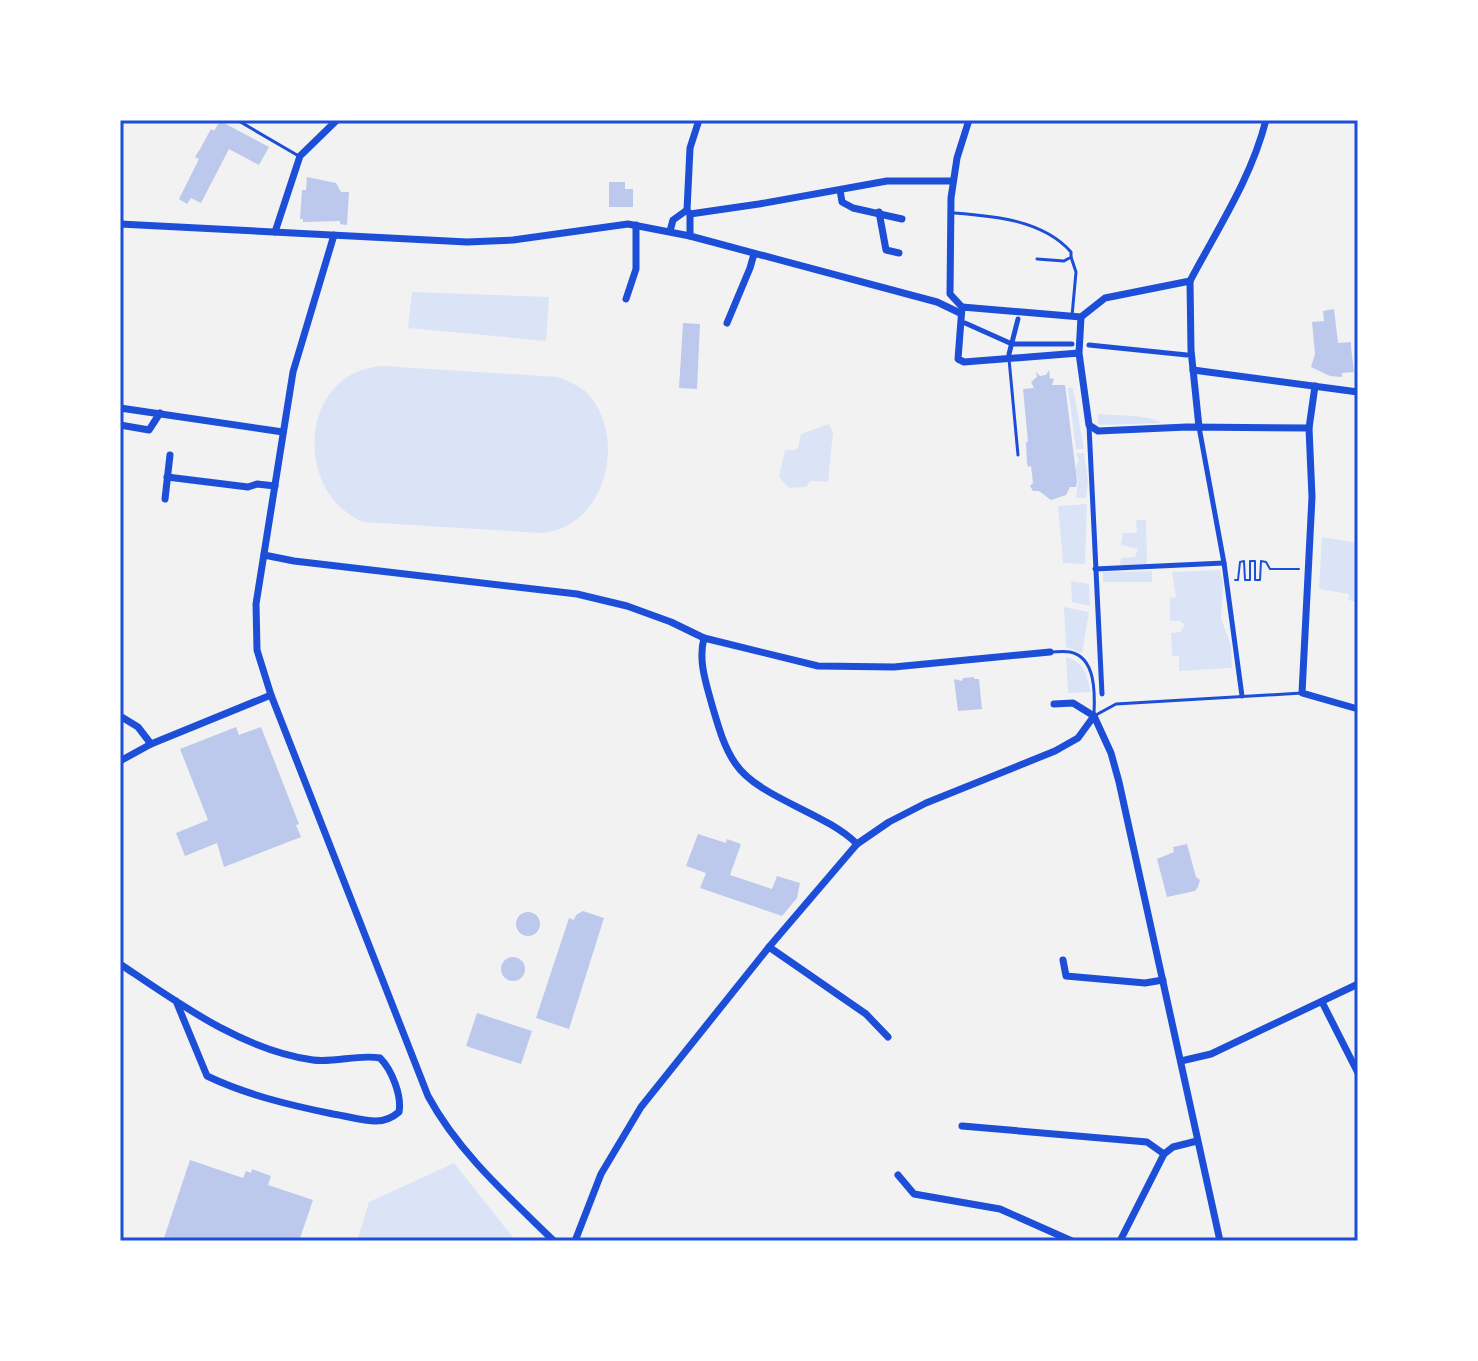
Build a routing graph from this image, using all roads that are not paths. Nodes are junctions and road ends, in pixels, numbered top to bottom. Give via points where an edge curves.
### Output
1 (237, 120) edge
2 (337, 120) edge
3 (699, 120) edge
4 (969, 120) edge
5 (1266, 120) edge
6 (300, 156) junction
7 (953, 181) junction
8 (840, 190) junction
9 (688, 212) junction
10 (879, 212) junction
11 (950, 213) junction
12 (902, 219) dead end
13 (120, 224) edge
14 (632, 225) junction
15 (670, 231) junction
16 (275, 232) junction
17 (334, 235) junction
18 (690, 236) junction
19 (899, 253) dead end
20 (754, 254) junction
21 (1071, 257) junction
22 (1037, 259) dead end
23 (1190, 281) junction
24 (950, 294) junction
25 (626, 299) dead end
26 (937, 302) junction
27 (961, 310) junction
28 (1076, 316) junction
29 (1018, 319) dead end
30 (727, 323) dead end
31 (965, 323) dead end
32 (1012, 344) junction
33 (1089, 345) dead end
34 (1068, 346) dead end
35 (1079, 353) junction
36 (1187, 355) dead end
37 (1009, 357) junction
38 (1193, 370) junction
39 (1315, 386) junction
40 (1358, 392) edge
41 (120, 408) edge
42 (160, 413) junction
43 (120, 425) edge
44 (1089, 425) junction
45 (1199, 427) junction
46 (1309, 428) junction
47 (283, 432) junction
48 (170, 455) dead end
49 (1018, 455) dead end
50 (167, 477) junction
51 (275, 486) junction
52 (165, 499) dead end
53 (264, 555) junction
54 (1224, 563) junction
55 (1095, 569) junction
56 (704, 638) junction
57 (1050, 652) joint
58 (1302, 693) junction
59 (1102, 694) dead end
60 (271, 695) junction
61 (1242, 696) junction
62 (1054, 704) dead end
63 (1358, 709) edge
64 (120, 716) edge
65 (1094, 716) junction
66 (151, 744) junction
67 (120, 761) edge
68 (857, 844) junction
69 (769, 947) junction
70 (1063, 960) dead end
71 (120, 964) edge
72 (1163, 980) junction
73 (1358, 984) edge
74 (176, 1001) junction
75 (1322, 1002) junction
76 (888, 1037) dead end
77 (1181, 1061) junction
78 (1358, 1073) edge
79 (962, 1126) dead end
80 (1197, 1141) junction
81 (1164, 1154) junction
82 (898, 1175) dead end
83 (554, 1241) edge
84 (575, 1241) edge
85 (1072, 1241) edge
86 (1120, 1241) edge
87 (1220, 1241) edge

1 - 6 lane
2 - 6 street
3 - 9 street via 690,148
4 - 7 street
5 - 23 street via 1254,159
6 - 16 street
7 - 8 street via 887,181
7 - 11 street
8 - 9 street
8 - 10 street via 842,202
9 - 15 street via 673,220
9 - 18 street
10 - 12 street
10 - 19 street via 886,250
11 - 21 lane via 1046,231
11 - 24 street
13 - 16 street
14 - 15 street
14 - 17 street via 467,242
14 - 25 street via 636,269
15 - 18 street
16 - 17 street
17 - 47 street via 293,372
18 - 20 street
20 - 26 street
20 - 30 street
21 - 22 lane
21 - 28 lane
23 - 28 street via 1105,298
23 - 38 street
24 - 26 street
24 - 27 street
26 - 27 street
27 - 28 street
27 - 37 street via 958,359
28 - 35 street
29 - 32 street
31 - 32 street
32 - 34 street
32 - 37 street
33 - 36 street
35 - 37 street
35 - 44 street
37 - 49 lane
38 - 39 street
38 - 45 street
39 - 40 street
39 - 46 street
41 - 42 street
42 - 43 street via 149,430
42 - 47 street
44 - 45 street via 1098,431
44 - 55 street
45 - 46 street
45 - 54 street
46 - 58 street via 1312,497
47 - 51 street
48 - 50 street
50 - 51 street
50 - 52 street
51 - 53 street
53 - 56 street via 577,594 627,606
53 - 60 street via 255,628
54 - 55 street
54 - 61 street
55 - 59 street
56 - 57 street via 792,662 841,668
56 - 68 street via 703,674 735,764 748,778 838,827
57 - 65 lane via 1071,652 1086,662 1095,694
58 - 61 lane
58 - 63 street
60 - 66 street
60 - 83 street via 428,1096 450,1132
61 - 65 lane via 1116,704
62 - 65 street via 1073,703
64 - 66 street
65 - 68 street via 1078,738 1055,751 926,803
65 - 72 street via 1119,782
66 - 67 street
68 - 69 street
69 - 76 street via 866,1014
69 - 84 street via 641,1107 601,1174
70 - 72 street via 1066,976
71 - 74 street
72 - 77 street
73 - 75 street
74 - 74 street via 275,1051 324,1061 380,1058 388,1066 399,1112 392,1118 365,1120 290,1105 207,1076
75 - 77 street via 1211,1054
75 - 78 street
77 - 80 street
79 - 81 street via 1147,1142
80 - 81 street
80 - 87 street
81 - 86 street
82 - 85 street via 914,1194 1000,1209

